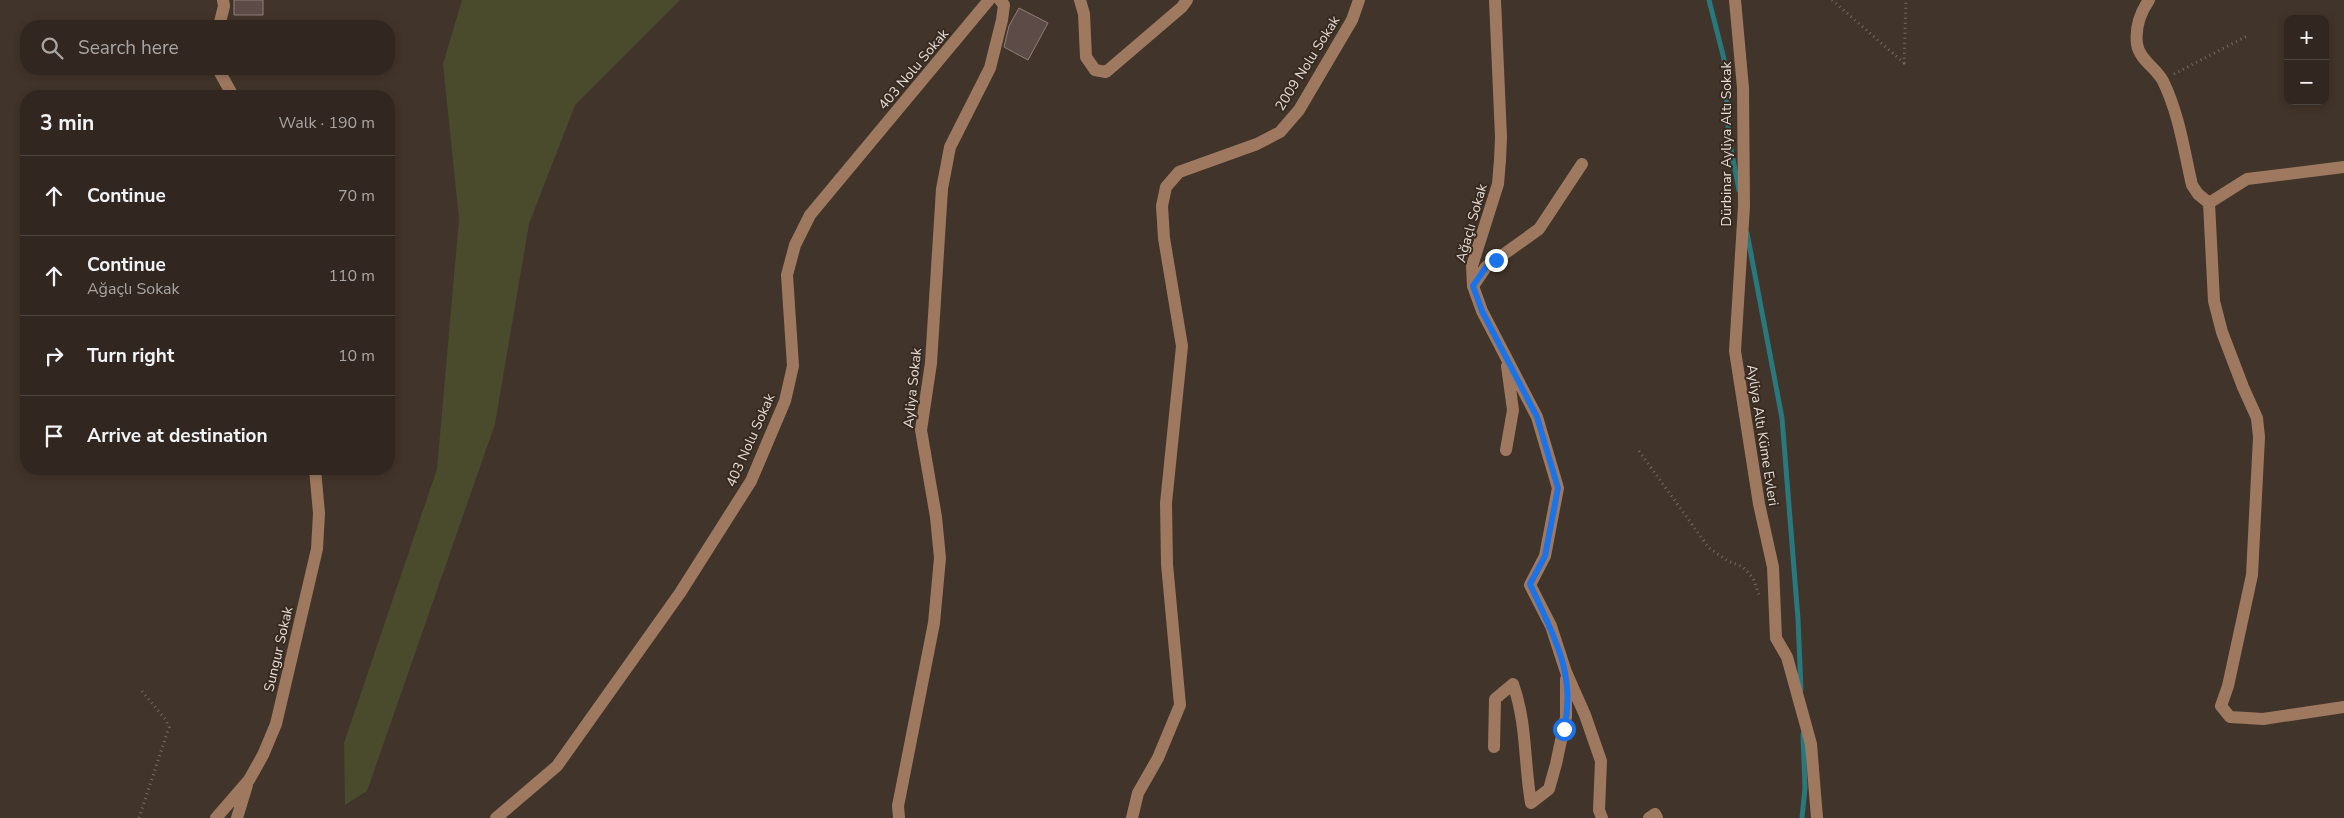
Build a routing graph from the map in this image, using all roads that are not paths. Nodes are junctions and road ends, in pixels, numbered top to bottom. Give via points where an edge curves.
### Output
1 (223, 0) edge
2 (989, 0) edge
3 (1000, 0) edge
4 (1080, 0) edge
5 (1187, 0) edge
6 (1359, 0) edge
7 (1495, 0) edge
8 (1736, 0) edge
9 (2149, 0) edge
10 (220, 20) edge
11 (221, 75) edge
12 (230, 90) edge
13 (1582, 164) dead end
14 (2344, 167) edge
15 (2209, 203) junction
16 (1740, 257) joint
17 (1473, 286) junction
18 (1505, 353) junction
19 (1506, 450) dead end
20 (316, 475) edge
21 (1566, 672) junction
22 (2344, 707) edge
23 (1494, 747) dead end
24 (249, 780) junction
25 (216, 818) edge
26 (237, 818) edge
27 (496, 818) edge
28 (899, 818) edge
29 (1132, 818) edge
30 (1602, 818) edge
31 (1649, 818) edge
32 (1657, 818) edge
33 (1817, 818) edge

1 - 10 street
2 - 27 street, 403 Nolu Sokak via 810,215 795,245 787,275 793,366 785,401 751,481 680,593 556,766
3 - 28 street, Ayliya Sokak via 1004,5 1002,20 990,68 950,146 942,189 930,362 921,430 940,558 934,623 898,806
4 - 5 street via 1084,14 1086,57 1095,70 1106,72
6 - 29 street, 2009 Nolu Sokak via 1352,20 1299,110 1280,132 1257,144 1179,172 1166,187 1162,206 1164,238 1182,346 1166,503 1167,564 1180,705 1158,758 1138,794
7 - 17 street, Ağaçlı Sokak via 1502,137 1498,184 1472,266
8 - 16 street, Dürbinar Ayliya Altı Sokak via 1743,88 1744,206
9 - 15 street via 2141,12 2137,45 2162,80 2176,114 2192,185
11 - 12 street
13 - 17 street via 1539,229 1486,267
14 - 15 street via 2247,179
15 - 22 street via 2214,301 2242,387 2257,418 2259,437 2252,575 2222,706 2230,718 2263,719
16 - 33 street, Ayliya Altı Küme Evleri via 1735,351 1758,504 1772,567 1776,638 1787,656 1811,744
17 - 18 street, Ağaçlı Sokak via 1482,311
18 - 19 street via 1513,410
18 - 21 street, Ağaçlı Sokak via 1537,417 1558,488 1545,556 1530,584 1551,626
20 - 24 street, Sungur Sokak via 318,549 276,724
21 - 23 street via 1566,717 1549,788 1531,803 1524,730 1513,684 1495,699
21 - 30 street via 1601,761 1599,810
24 - 25 street, Sungur Sokak
24 - 26 street
31 - 32 street via 1655,814

